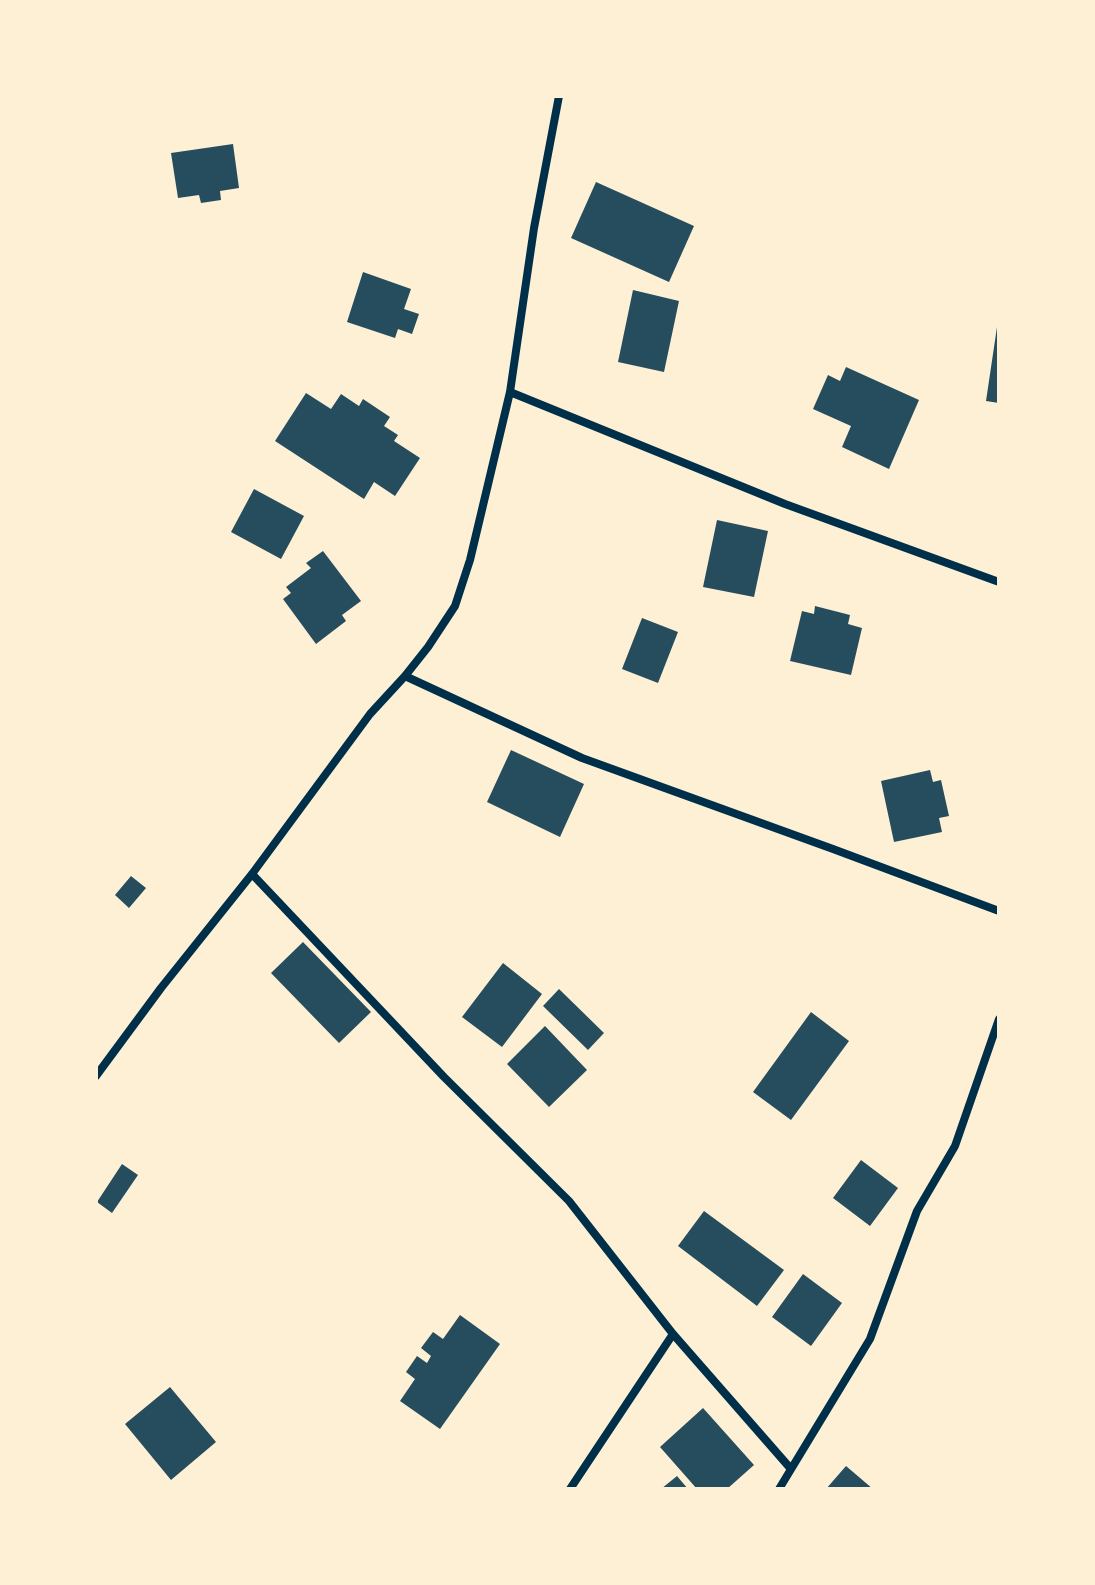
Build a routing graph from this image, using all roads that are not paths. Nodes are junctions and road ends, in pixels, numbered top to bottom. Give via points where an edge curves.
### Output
1 (559, 96) edge
2 (510, 392) junction
3 (999, 582) edge
4 (405, 676) junction
5 (252, 874) junction
6 (999, 911) edge
7 (999, 1019) edge
8 (96, 1076) edge
9 (673, 1334) junction
10 (791, 1469) junction
11 (570, 1489) edge
12 (779, 1489) edge

1 - 2 street
2 - 3 street via 785,504
2 - 4 street via 455,606
4 - 5 street via 370,714
4 - 6 street via 582,758
5 - 8 street
5 - 9 street via 569,1201
7 - 10 street via 955,1146 917,1211 870,1339
9 - 10 street
9 - 11 street
10 - 12 street

